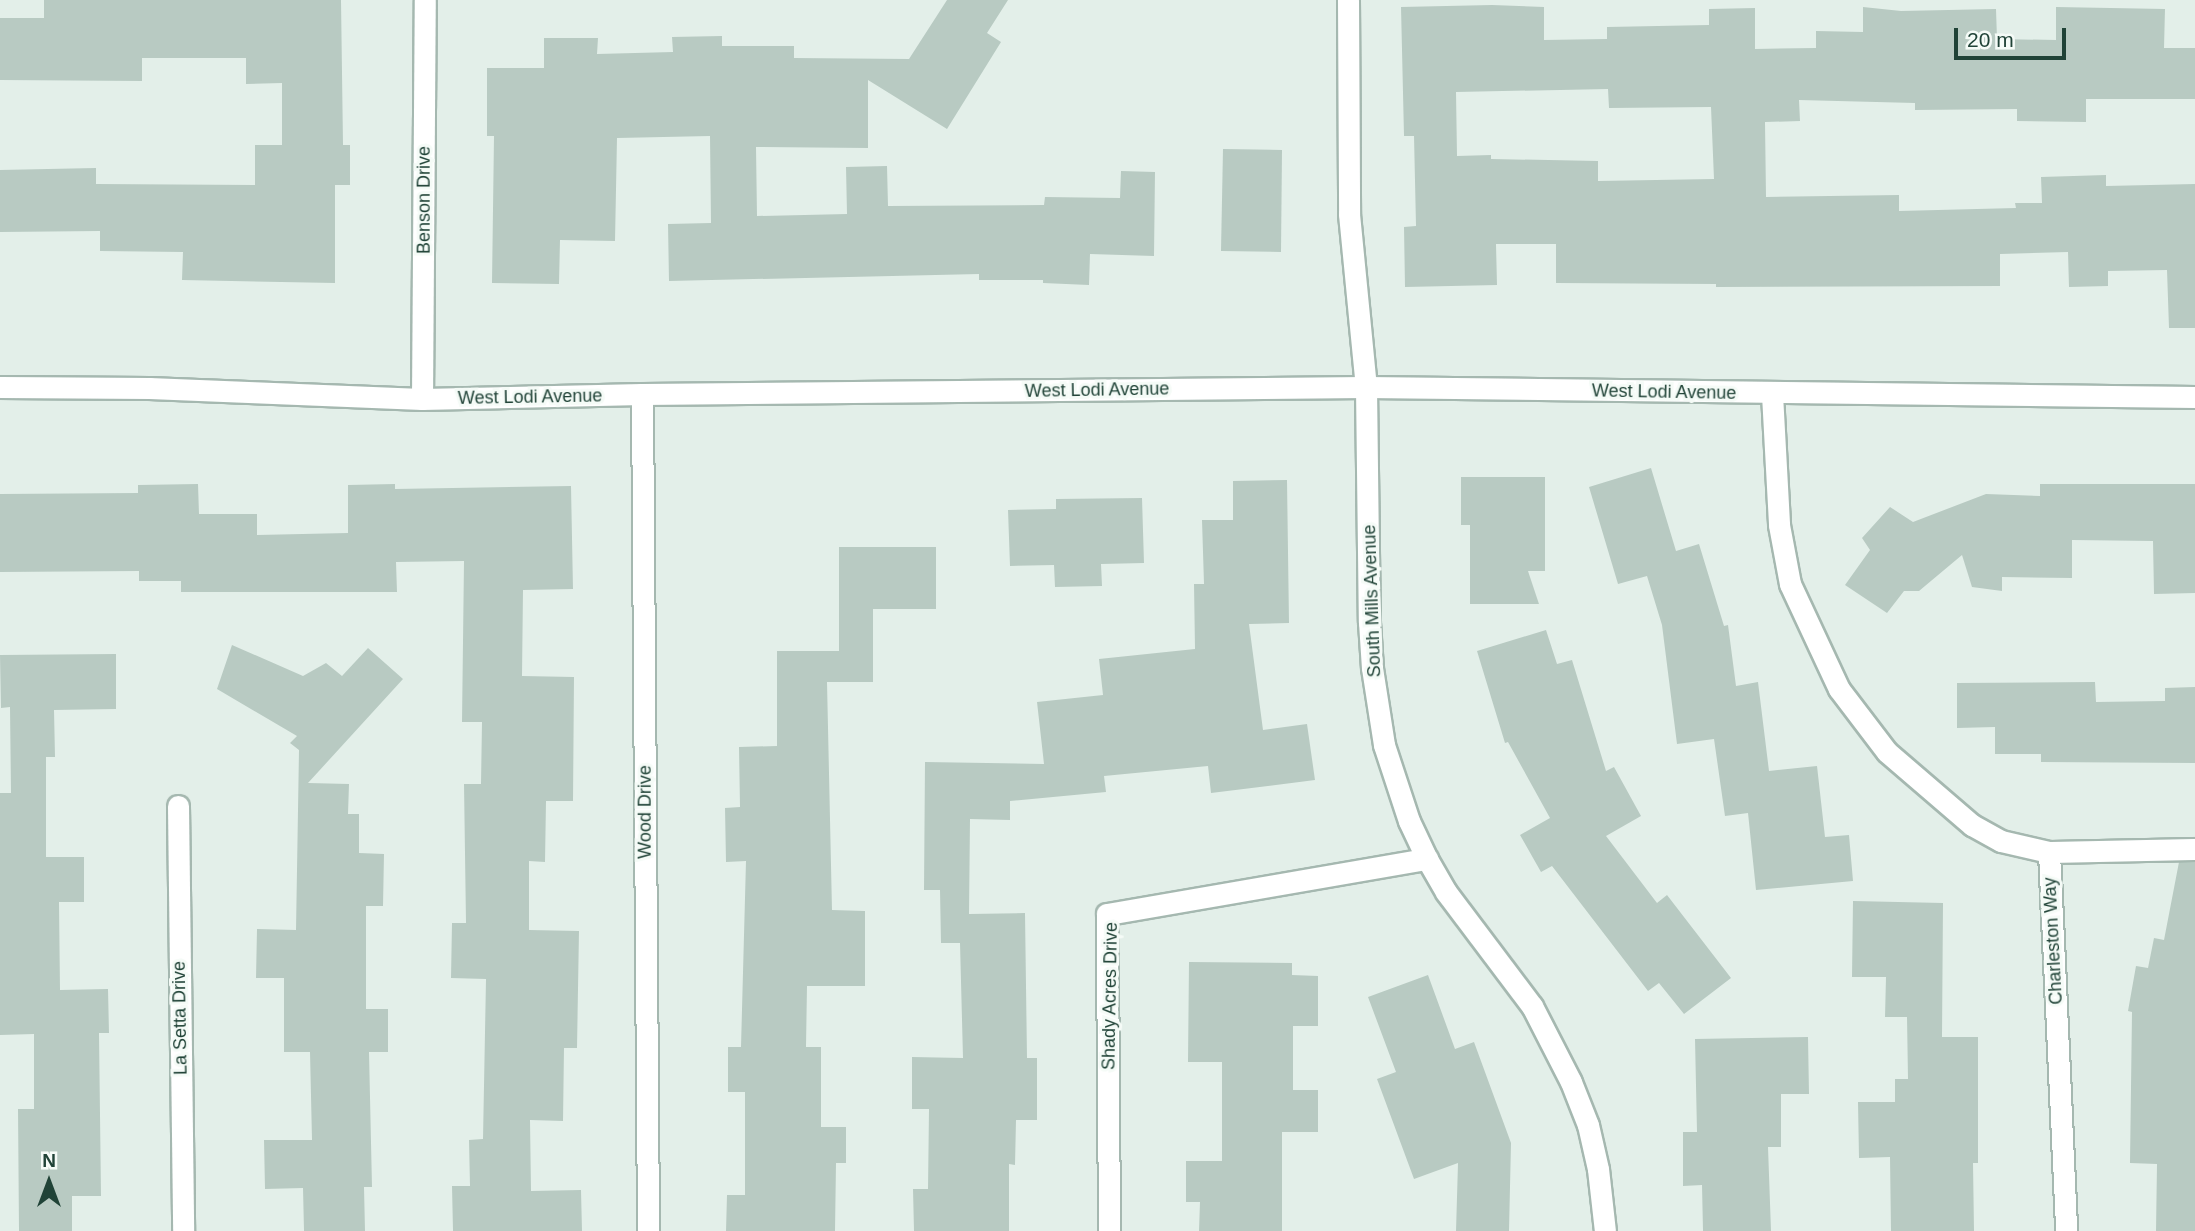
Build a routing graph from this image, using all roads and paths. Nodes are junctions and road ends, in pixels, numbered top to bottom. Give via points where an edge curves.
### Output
1 (425, 0) edge
2 (1348, 0) edge
3 (0, 387) edge
4 (1366, 387) junction
5 (642, 394) junction
6 (1772, 394) junction
7 (2195, 397) edge
8 (422, 400) junction
9 (178, 806) dead end
10 (2195, 849) edge
11 (2049, 852) junction
12 (1427, 859) junction
13 (183, 1231) edge
14 (648, 1231) edge
15 (1110, 1231) edge
16 (1605, 1231) edge
17 (2066, 1231) edge

1 - 8 street, Benson Drive
2 - 4 street, South Mills Avenue via 1349,214
3 - 8 street, West Lodi Avenue via 149,388
4 - 5 street, West Lodi Avenue
4 - 6 street, West Lodi Avenue
4 - 12 street, South Mills Avenue via 1369,622 1377,711 1397,786
5 - 8 street, West Lodi Avenue
5 - 14 street, Wood Drive
6 - 7 street, West Lodi Avenue
6 - 11 street, Charleston Way via 1779,525 1790,584 1839,689 1888,752 1972,824 2001,841
9 - 13 street, La Setta Drive
10 - 11 street
11 - 17 street, Charleston Way
12 - 15 street, Shady Acres Drive via 1107,915
12 - 16 street, South Mills Avenue via 1532,1006 1556,1051 1588,1125

